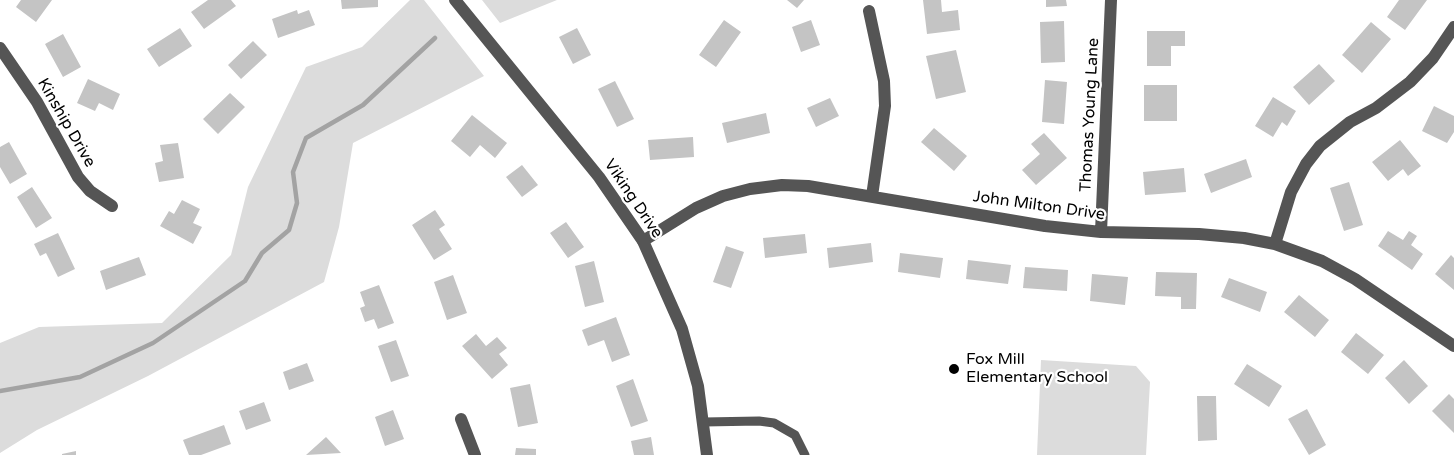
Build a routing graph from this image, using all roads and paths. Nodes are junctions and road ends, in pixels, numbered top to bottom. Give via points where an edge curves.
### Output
1 (455, 0) edge
2 (1111, 0) edge
3 (869, 11) dead end
4 (1454, 27) edge
5 (0, 48) edge
6 (872, 196) junction
7 (112, 206) dead end
8 (1101, 232) junction
9 (643, 241) junction
10 (1275, 244) junction
11 (1454, 346) edge
12 (460, 419) dead end
13 (704, 422) junction
14 (475, 455) edge
15 (707, 455) edge
16 (805, 455) edge

1 - 9 street, Viking Drive via 599,177
2 - 8 street, Thomas Young Lane
3 - 6 street via 884,81 885,106
4 - 10 street via 1410,82 1320,146 1291,192
5 - 7 street, Kinship Drive via 37,102 78,177
6 - 8 street, John Milton Drive
6 - 9 street, John Milton Drive via 808,186 750,189 696,208
8 - 10 street, John Milton Drive via 1199,234
9 - 13 street, Viking Drive via 682,329
10 - 11 street, John Milton Drive via 1322,261 1355,279
12 - 14 street
13 - 15 street, Viking Drive
13 - 16 lane via 774,423 795,435

